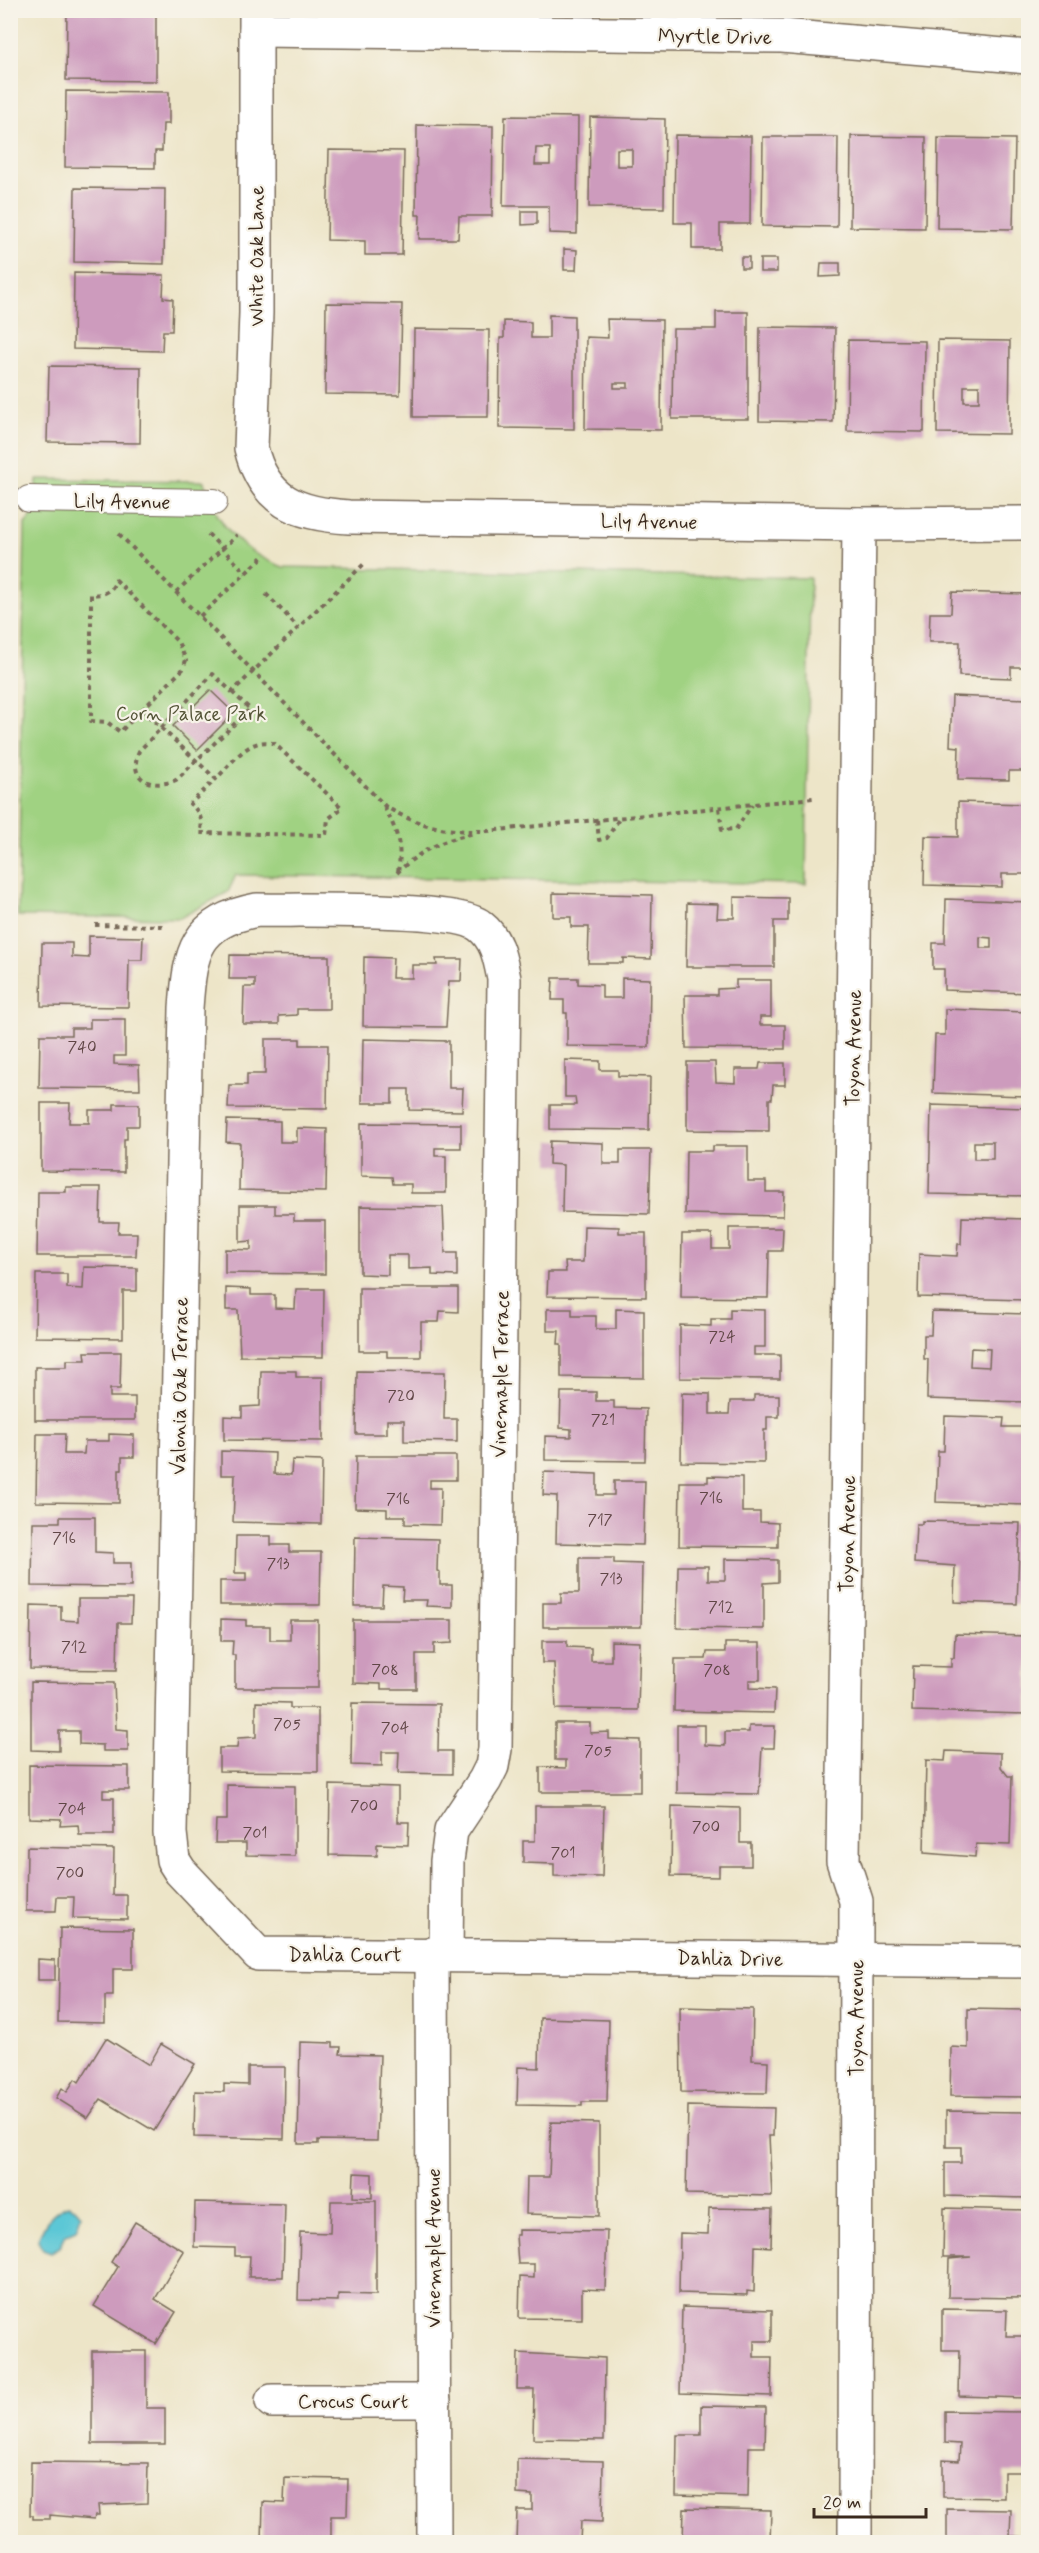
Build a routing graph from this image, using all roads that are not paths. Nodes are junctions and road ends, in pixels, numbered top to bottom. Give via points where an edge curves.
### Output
1 (256, 20) edge
2 (1029, 57) edge
3 (274, 495) joint
4 (29, 499) dead end
5 (214, 502) dead end
6 (1029, 523) edge
7 (859, 524) junction
8 (343, 912) joint
9 (258, 1954) joint
10 (439, 1955) junction
11 (856, 1960) junction
12 (1029, 1960) edge
13 (272, 2401) dead end
14 (434, 2401) junction
15 (434, 2542) edge
16 (855, 2542) edge

1 - 2 street, Myrtle Drive via 782,36
1 - 3 street, White Oak Lane via 256,313 251,448 256,468
3 - 7 street, Lily Avenue via 316,515 349,517
4 - 5 street, Lily Avenue
6 - 7 street, Lily Avenue
7 - 11 street, Toyon Avenue via 843,1861 856,1901
8 - 9 street, Valonia Oak Terrace via 257,910 226,918 201,936 191,961 187,988 170,1847 180,1870
8 - 10 street, Vinemaple Terrace via 430,913 465,918 478,924 496,945 504,979 495,1749 485,1780 451,1831
9 - 10 street, Dahlia Court
10 - 11 street, Dahlia Drive
10 - 14 street, Vinemaple Avenue
11 - 12 street, Dahlia Drive
11 - 16 street, Toyon Avenue
13 - 14 street, Crocus Court
14 - 15 street, Vinemaple Avenue

